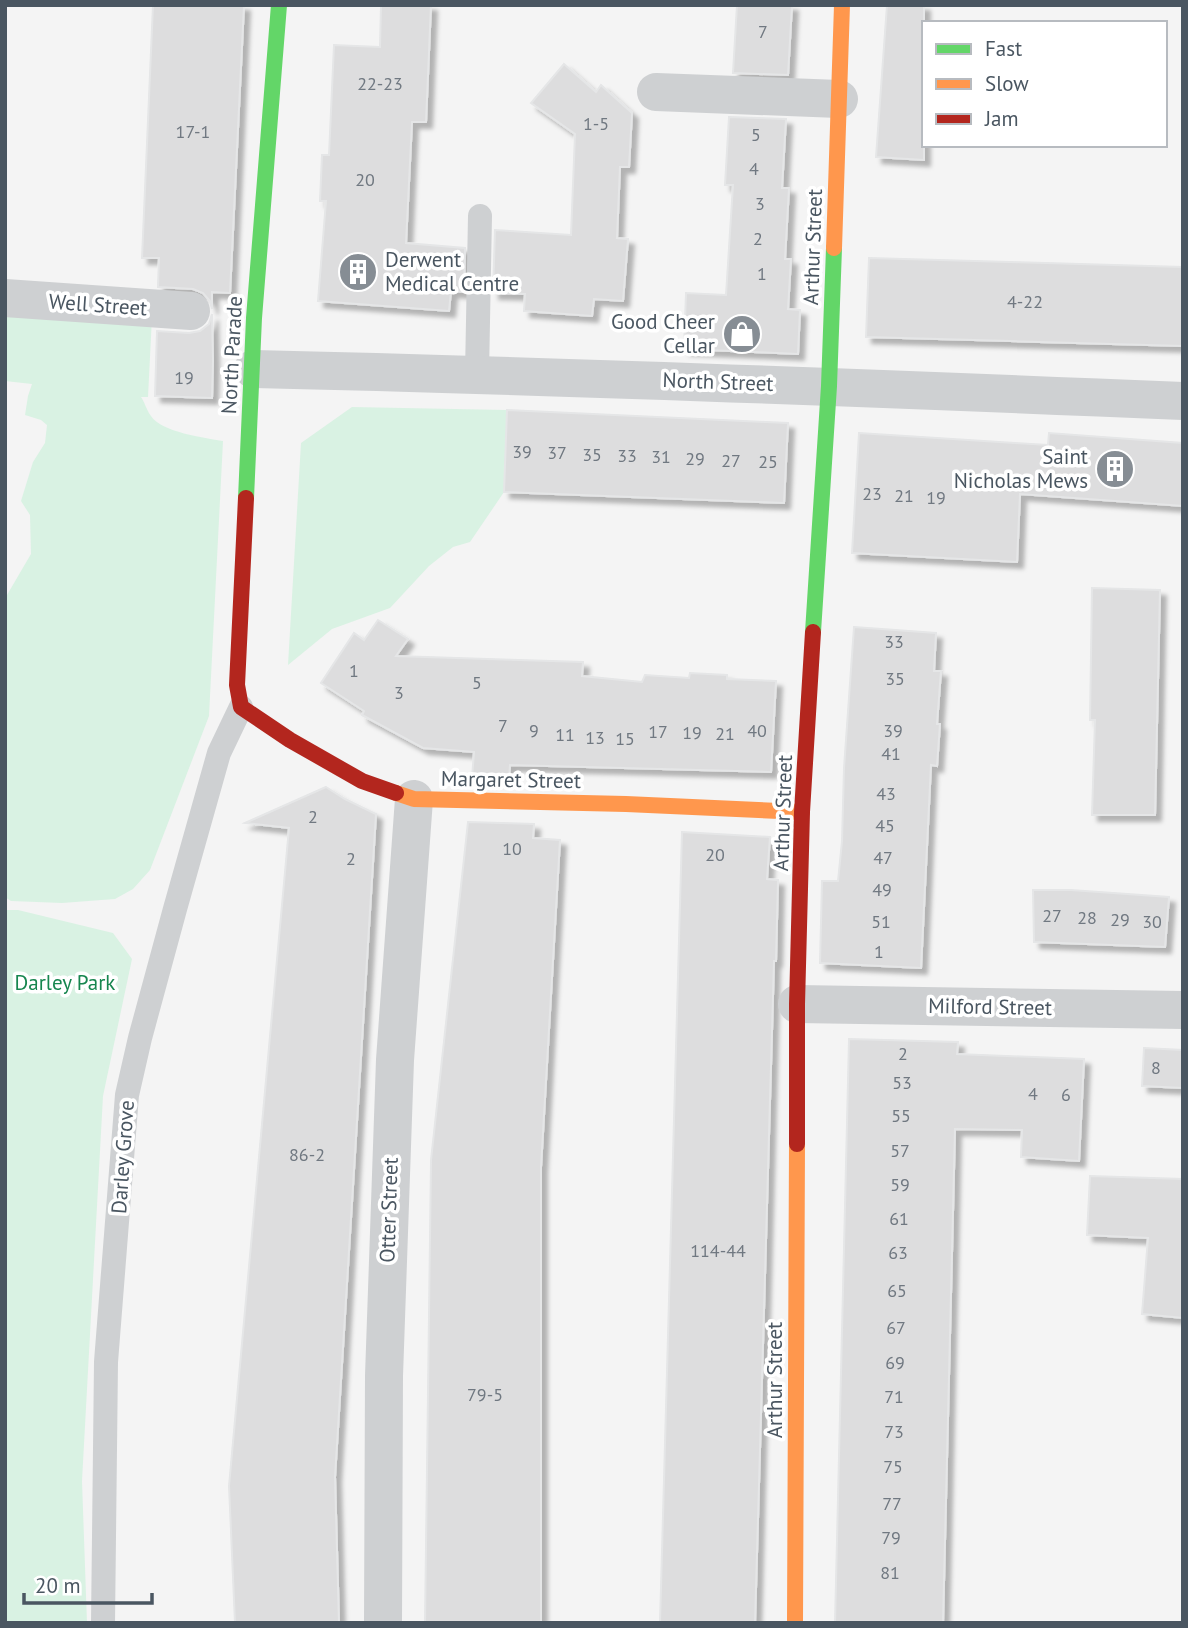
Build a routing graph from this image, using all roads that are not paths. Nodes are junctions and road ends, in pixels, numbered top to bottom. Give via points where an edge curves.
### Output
1 (279, 5) edge
2 (842, 5) edge
3 (656, 92) dead end
4 (839, 99) junction
5 (480, 216) dead end
6 (5, 298) edge
7 (191, 312) dead end
8 (253, 369) junction
9 (477, 374) junction
10 (829, 386) junction
11 (1183, 401) edge
12 (241, 708) junction
13 (414, 799) junction
14 (803, 812) junction
15 (797, 1003) junction
16 (1183, 1010) edge
17 (103, 1623) edge
18 (383, 1623) edge
19 (795, 1623) edge

1 - 8 street, North Parade
2 - 4 street, Arthur Street
3 - 4 street
4 - 10 street, Arthur Street
5 - 9 lane
6 - 7 street, Well Street
8 - 9 street, North Street
8 - 12 street, North Parade via 237,685
9 - 10 street, North Street
10 - 11 street, North Street
10 - 14 street, Arthur Street
12 - 13 street, Margaret Street via 362,781
12 - 17 lane, Darley Grove via 219,753 127,1095 106,1362
13 - 14 street, Margaret Street
13 - 18 street, Otter Street via 394,1060 384,1376
14 - 15 street, Arthur Street
15 - 16 street, Milford Street
15 - 19 street, Arthur Street

